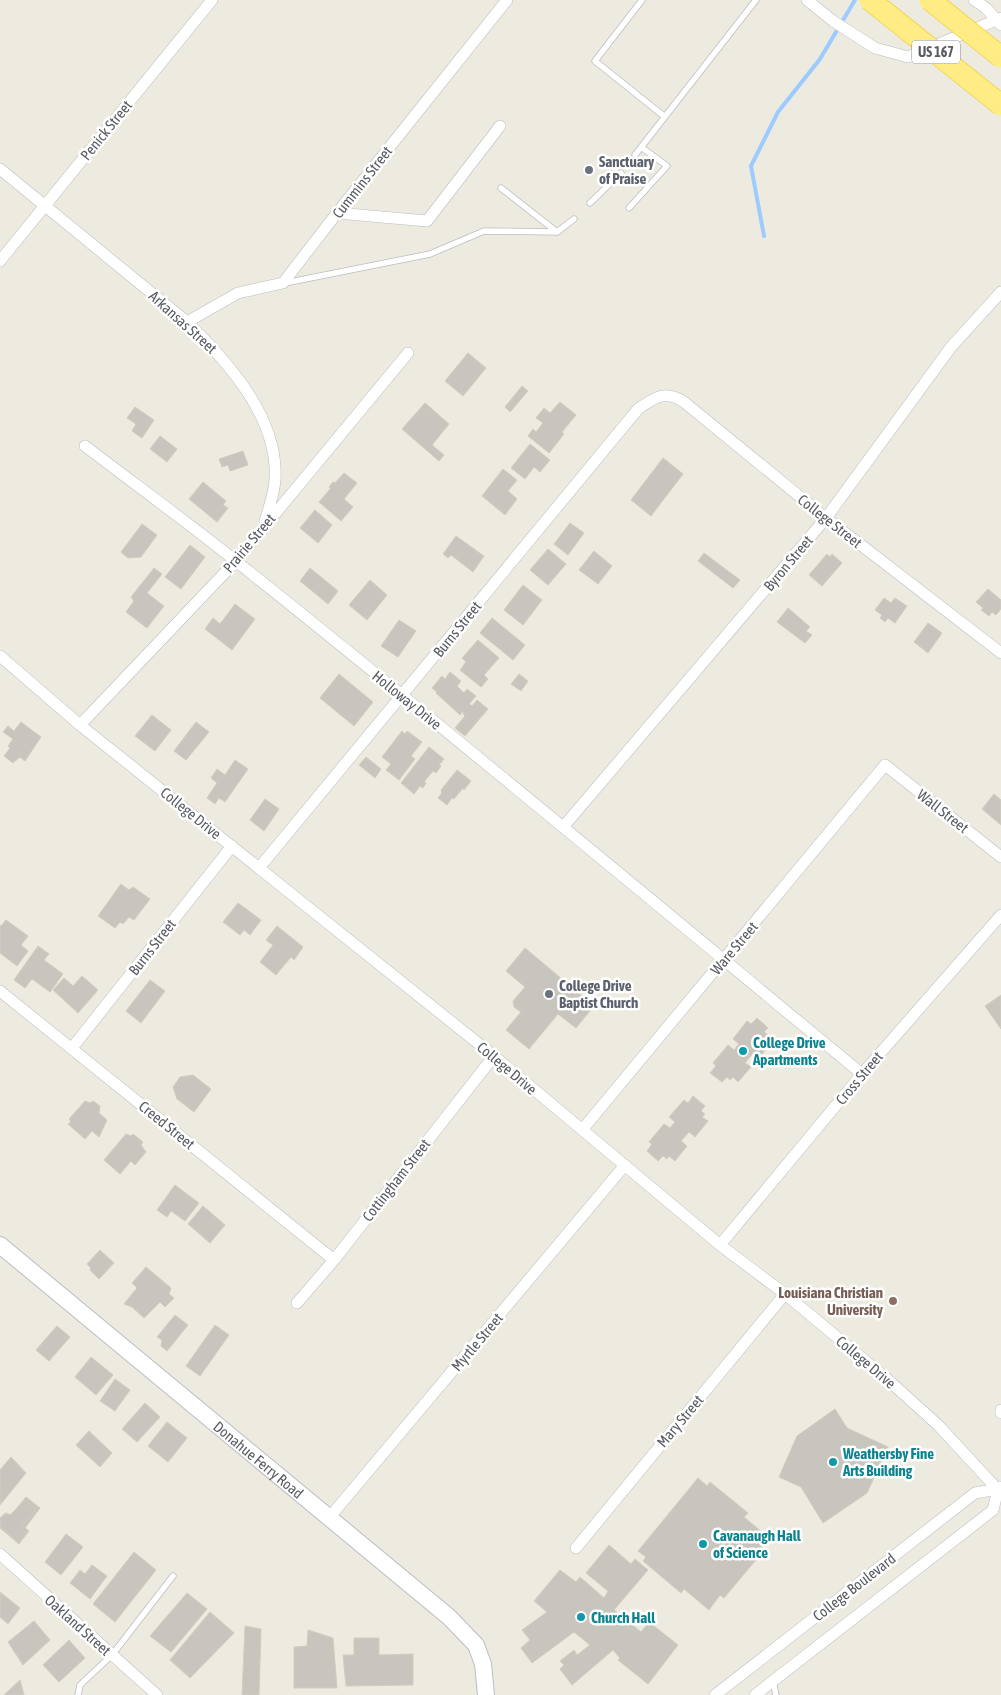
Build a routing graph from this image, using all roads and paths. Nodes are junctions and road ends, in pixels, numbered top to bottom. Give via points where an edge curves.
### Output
1 (212, 0) edge
2 (507, 0) edge
3 (642, 0) edge
4 (756, 0) edge
5 (807, 0) edge
6 (870, 0) edge
7 (930, 0) edge
8 (974, 0) edge
9 (1000, 21) edge
10 (1001, 57) edge
11 (1001, 105) edge
12 (665, 117) junction
13 (500, 126) dead end
14 (641, 147) junction
15 (636, 155) dead end
16 (0, 169) edge
17 (621, 173) dead end
18 (501, 188) dead end
19 (590, 204) dead end
20 (45, 206) junction
21 (630, 208) dead end
22 (336, 213) junction
23 (574, 219) dead end
24 (557, 232) junction
25 (0, 261) edge
26 (283, 283) junction
27 (1001, 292) edge
28 (187, 322) junction
29 (408, 353) dead end
30 (659, 396) joint
31 (85, 446) dead end
32 (826, 518) junction
33 (263, 528) junction
34 (236, 561) junction
35 (1001, 653) edge
36 (0, 656) edge
37 (402, 696) junction
38 (80, 725) junction
39 (885, 765) joint
40 (564, 826) junction
41 (232, 846) junction
42 (1001, 857) edge
43 (260, 868) junction
44 (1001, 915) edge
45 (724, 961) junction
46 (0, 991) edge
47 (72, 1048) junction
48 (494, 1056) junction
49 (862, 1074) junction
50 (582, 1130) junction
51 (624, 1165) junction
52 (720, 1244) junction
53 (0, 1245) edge
54 (334, 1260) junction
55 (785, 1294) junction
56 (297, 1303) dead end
57 (1000, 1490) edge
58 (329, 1518) junction
59 (576, 1548) dead end
60 (0, 1554) edge
61 (173, 1576) dead end
62 (112, 1655) junction
63 (773, 1681) junction
64 (78, 1695) edge
65 (157, 1695) edge
66 (486, 1695) edge
67 (715, 1695) edge
68 (755, 1695) edge
69 (776, 1695) edge

1 - 20 street, Penick Street
2 - 22 street, Cummins Street
3 - 12 lane via 595,61
4 - 12 lane
5 - 9 street via 875,48 908,57
6 - 11 highway, US 167, bridge
7 - 10 highway, US 167, bridge
8 - 9 street
12 - 14 lane
13 - 22 street via 427,220
14 - 15 lane
14 - 21 lane via 667,166
16 - 20 street, Arkansas Street
17 - 19 lane
18 - 24 lane
20 - 25 street, Penick Street
20 - 28 street, Arkansas Street
22 - 26 street, Cummins Street
23 - 24 lane
24 - 26 lane via 484,231 430,254
26 - 28 street via 238,293
27 - 32 street, Byron Street via 951,347
28 - 33 street, Arkansas Street via 215,349 236,376 269,435 275,480
29 - 33 street, Prairie Street
30 - 32 street, College Street via 668,395 684,402
30 - 37 street, Burns Street via 638,408
31 - 34 street, Holloway Drive
32 - 35 street, College Street
32 - 40 street, Byron Street
33 - 34 street, Prairie Street
34 - 37 street, Holloway Drive
34 - 38 street, Prairie Street
36 - 38 street, College Drive
37 - 40 street, Holloway Drive
37 - 43 street, Burns Street
38 - 41 street, College Drive
39 - 42 street, Wall Street
39 - 45 street, Ware Street
40 - 45 street, Holloway Drive
41 - 43 street, College Drive
41 - 47 street, Burns Street
43 - 48 street, College Drive
44 - 49 street, Cross Street
45 - 49 street, Holloway Drive
45 - 50 street, Ware Street
46 - 47 street, Creed Street
47 - 54 street, Creed Street
48 - 50 street, College Drive
48 - 54 street, Cottingham Street
49 - 52 street, Cross Street
50 - 51 street, College Drive
51 - 52 street, College Drive
51 - 58 street, Myrtle Street
52 - 55 street, College Drive
53 - 58 main road, Donahue Ferry Road
54 - 56 street, Cottingham Street
55 - 57 street, College Drive via 938,1425
55 - 59 street, Mary Street
57 - 63 street, College Boulevard via 993,1510
57 - 67 street, College Boulevard via 975,1492
58 - 66 main road, Donahue Ferry Road via 464,1631 476,1645 483,1664
60 - 62 street, Oakland Street
61 - 62 lane
62 - 64 lane via 80,1685
62 - 65 street, Oakland Street
63 - 68 street, College Boulevard
63 - 69 lane

